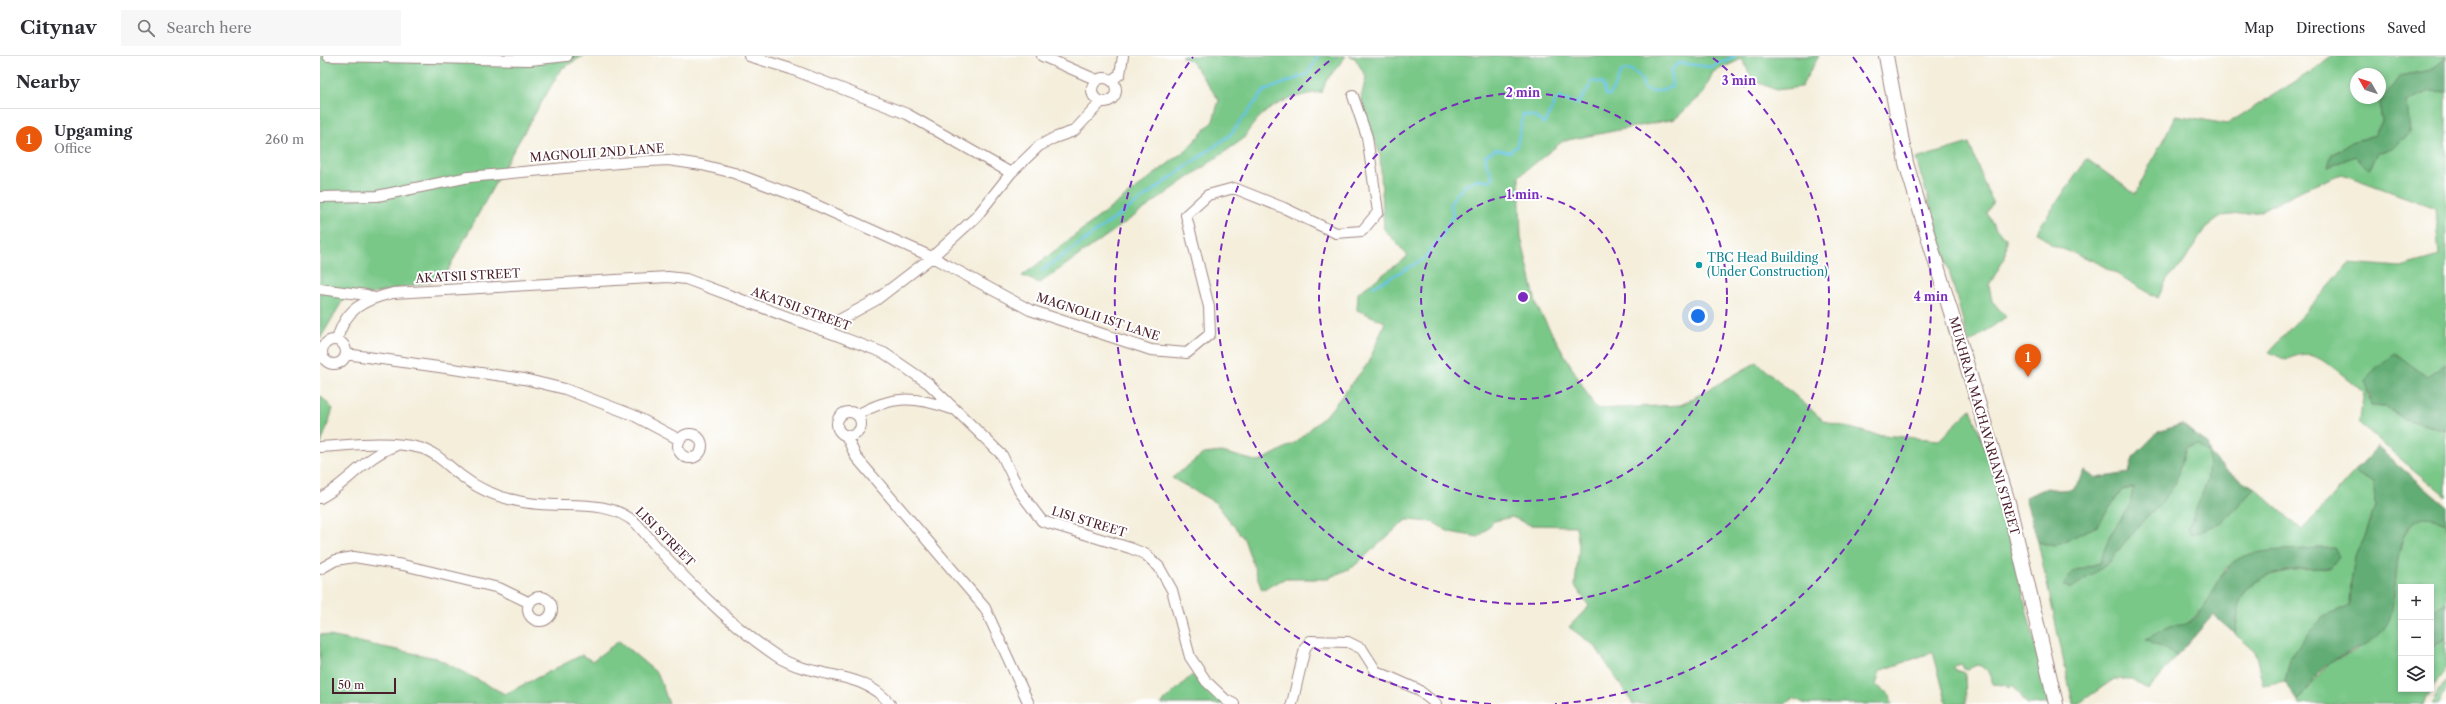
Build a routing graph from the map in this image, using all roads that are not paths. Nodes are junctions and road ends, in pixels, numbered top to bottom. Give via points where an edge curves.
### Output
1 (328, 56) edge
2 (567, 56) edge
3 (749, 56) edge
4 (1042, 56) edge
5 (1123, 56) edge
6 (1886, 56) edge
7 (1097, 80) junction
8 (1112, 80) junction
9 (1352, 96) dead end
10 (1101, 102) junction
11 (1011, 173) junction
12 (320, 197) edge
13 (932, 257) junction
14 (320, 289) edge
15 (374, 298) junction
16 (821, 330) junction
17 (337, 340) junction
18 (346, 354) junction
19 (321, 357) edge
20 (955, 410) junction
21 (857, 415) junction
22 (846, 435) junction
23 (680, 440) dead end
24 (397, 445) junction
25 (320, 447) edge
26 (320, 498) edge
27 (320, 569) edge
28 (530, 603) dead end
29 (890, 704) edge
30 (1028, 704) edge
31 (1234, 704) edge
32 (1292, 704) edge
33 (1436, 704) edge
34 (2056, 704) edge

1 - 2 street via 530,60
3 - 11 street via 791,69 907,114
4 - 7 street
5 - 8 street via 1120,74
6 - 34 main road, MUKHRAN MACHAVARIANI STREET via 1906,163 2008,502
7 - 8 street
7 - 10 street via 1092,90
8 - 10 street via 1116,87 1115,95
9 - 13 street, MAGNOLII 1ST LANE via 1367,137 1378,212 1362,231 1336,233 1234,188 1208,195 1186,215 1209,307 1210,334 1187,353 1151,350 1030,310
10 - 11 street via 1074,131 1039,146
11 - 13 street via 976,217
12 - 13 street, MAGNOLII 2ND LANE via 377,196 469,176 668,160 702,165 796,196
13 - 16 street via 876,300
14 - 15 street
15 - 16 street, AKATSII STREET via 393,293 677,278 686,279
15 - 17 street, AKATSII STREET via 357,306 347,317 340,326
16 - 20 street, AKATSII STREET via 884,353 928,383
17 - 18 street via 345,347
17 - 19 street via 325,344
18 - 19 street via 342,362 333,364
18 - 23 street via 524,379 565,389 627,413
20 - 21 street, LISI STREET via 923,399 900,399 876,404
20 - 31 street, LISI STREET via 1002,455 1020,492 1042,521 1130,548 1145,554 1159,567 1172,590 1190,657 1206,681
21 - 22 street via 860,420 859,429 852,435
21 - 22 street via 846,412 838,420 838,427
22 - 30 street via 856,457 985,608
24 - 25 street, LISI STREET via 388,443
24 - 26 street via 375,455 329,494
24 - 29 street, LISI STREET via 422,448 486,493 541,505 615,509 628,516 723,614 779,658 808,669 861,681 880,692
27 - 28 street via 336,560 354,557 403,565 499,588
32 - 33 street via 1305,648 1310,641 1317,641 1348,642 1362,649 1376,671 1417,689

